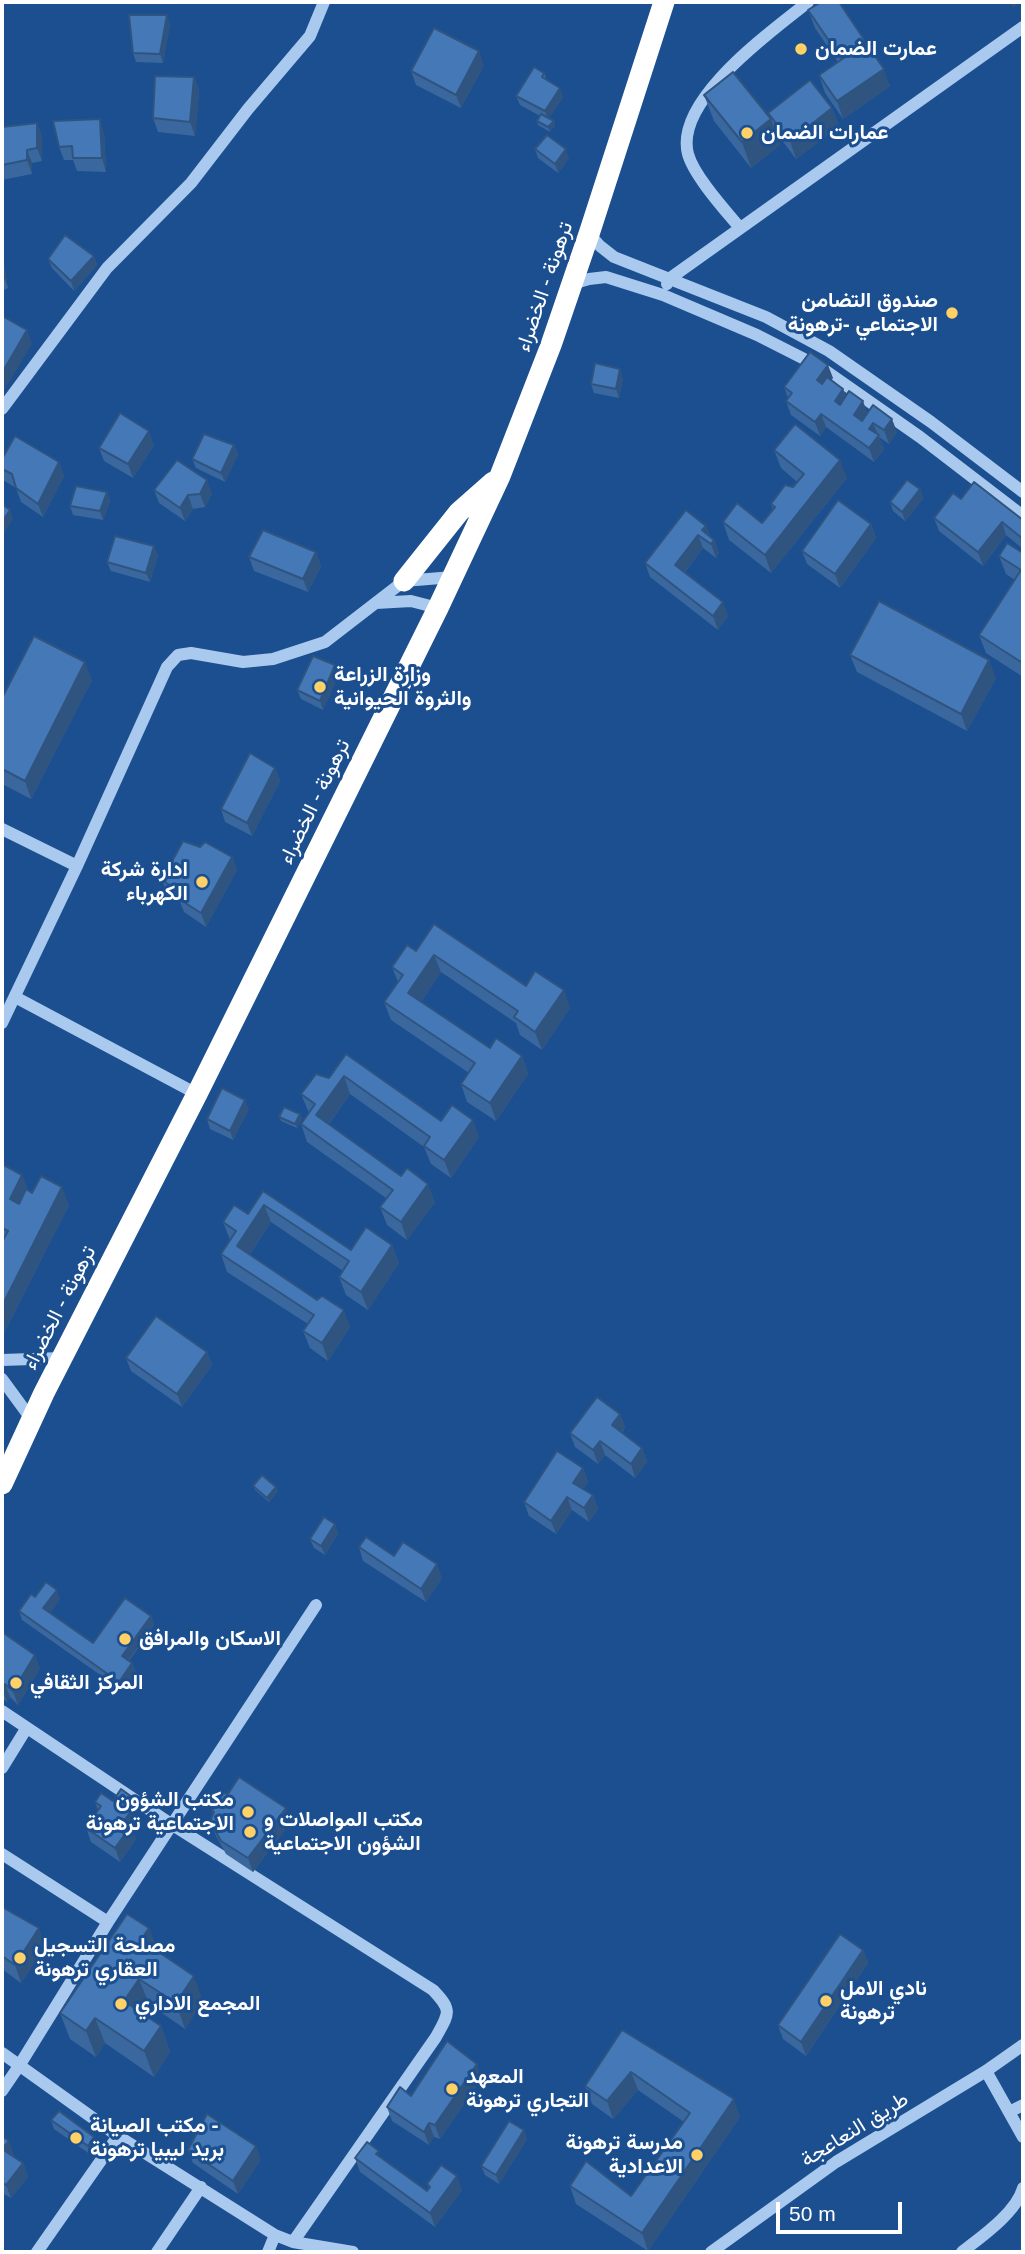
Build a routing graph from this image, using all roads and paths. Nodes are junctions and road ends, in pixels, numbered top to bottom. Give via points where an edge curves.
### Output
1 (324, 2) edge
2 (664, 2) edge
3 (808, 2) edge
4 (1023, 27) edge
5 (740, 228) junction
6 (589, 234) junction
7 (669, 279) junction
8 (572, 284) junction
9 (663, 295) junction
10 (2, 409) edge
11 (999, 474) junction
12 (500, 476) junction
13 (988, 489) junction
14 (1023, 492) edge
15 (1023, 516) edge
16 (453, 577) junction
17 (404, 581) junction
18 (376, 603) junction
19 (438, 608) junction
20 (2, 829) edge
21 (77, 866) junction
22 (15, 997) junction
23 (2, 1023) edge
24 (197, 1094) junction
25 (62, 1358) junction
26 (2, 1360) edge
27 (2, 1379) edge
28 (32, 1420) junction
29 (2, 1483) edge
30 (316, 1605) dead end
31 (2, 1711) edge
32 (26, 1729) junction
33 (2, 1769) edge
34 (172, 1824) junction
35 (2, 1854) edge
36 (108, 1922) junction
37 (1023, 2045) edge
38 (2, 2053) edge
39 (19, 2066) junction
40 (986, 2071) junction
41 (2, 2091) edge
42 (1023, 2105) edge
43 (1009, 2112) junction
44 (118, 2136) junction
45 (1023, 2137) edge
46 (201, 2187) junction
47 (1023, 2188) edge
48 (275, 2235) junction
49 (293, 2242) junction
50 (37, 2252) edge
51 (157, 2252) edge
52 (268, 2252) edge
53 (353, 2252) edge
54 (711, 2252) edge
55 (962, 2252) edge

1 - 10 street via 310,36 191,183 107,268
2 - 6 highway, ترهونة - الخضراء
3 - 5 street via 750,49 693,113 688,155 702,181
4 - 5 street
5 - 7 street
6 - 7 street via 614,257
6 - 8 highway, ترهونة - الخضراء
7 - 9 street
7 - 11 street via 766,317 829,351
8 - 9 street via 606,277
8 - 12 highway, ترهونة - الخضراء
9 - 13 street via 820,367
11 - 13 street
11 - 14 street
12 - 16 highway, ترهونة - الخضراء
12 - 17 highway via 459,512
13 - 15 street
16 - 17 street
16 - 19 highway, ترهونة - الخضراء
17 - 18 street
18 - 19 street via 411,601
18 - 21 street via 326,642 273,659 243,662 178,655 167,667
19 - 24 highway, ترهونة - الخضراء
20 - 21 street
21 - 22 street
22 - 23 street
22 - 24 street
24 - 25 highway, ترهونة - الخضراء
25 - 26 street
25 - 28 highway, ترهونة - الخضراء
27 - 28 street
28 - 29 highway, ترهونة - الخضراء
30 - 34 street
31 - 32 street
32 - 33 street
32 - 34 street
34 - 36 street
34 - 49 street via 433,1990 447,2005 448,2016 436,2037
35 - 36 street
36 - 39 street
37 - 40 street, طريق النعاعجة
38 - 39 street
39 - 41 street
39 - 44 street
40 - 43 street
40 - 54 street, طريق النعاعجة via 836,2162
42 - 43 street
43 - 45 street
44 - 46 street
44 - 50 street
46 - 48 street
46 - 51 street
47 - 55 street via 994,2226
48 - 49 street
48 - 52 street
49 - 53 street

